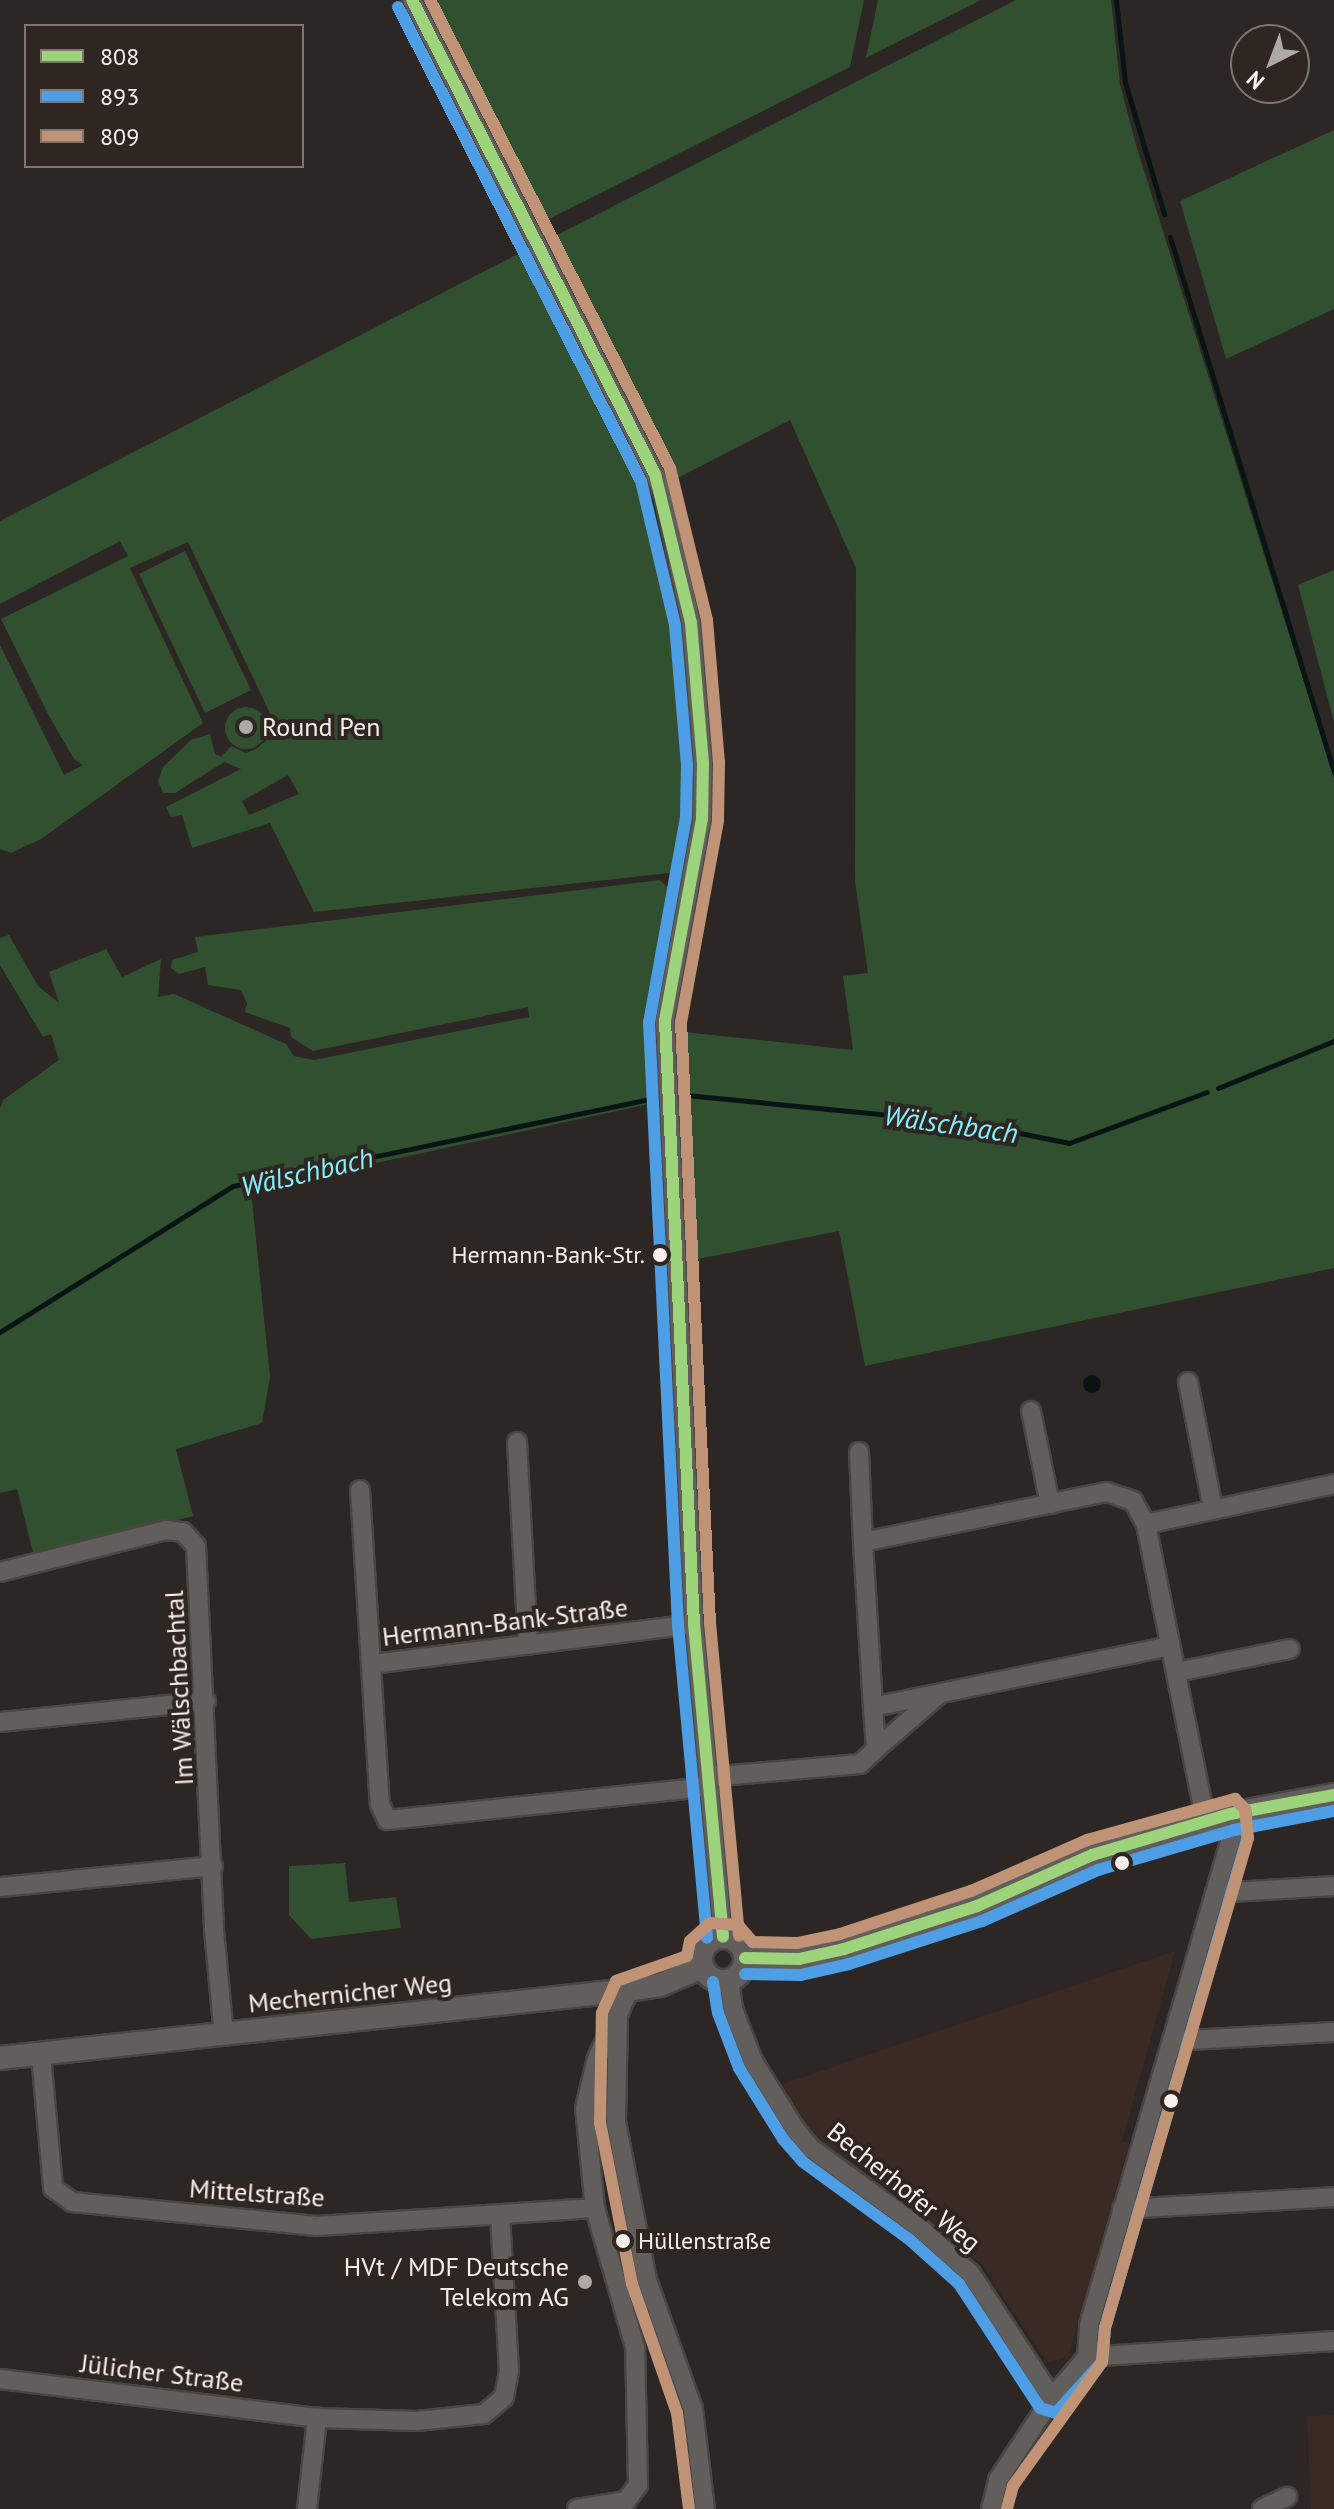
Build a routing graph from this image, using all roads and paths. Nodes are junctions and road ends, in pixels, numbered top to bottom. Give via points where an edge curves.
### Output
1 (412, 0) edge
2 (1188, 1382) dead end
3 (1031, 1411) dead end
4 (517, 1442) dead end
5 (859, 1452) dead end
6 (1334, 1484) edge
7 (360, 1490) dead end
8 (1050, 1504) junction
9 (1213, 1508) junction
10 (1146, 1524) junction
11 (863, 1542) junction
12 (0, 1572) edge
13 (694, 1624) junction
14 (528, 1645) junction
15 (1170, 1646) junction
16 (1290, 1649) dead end
17 (372, 1664) junction
18 (1177, 1672) junction
19 (940, 1693) junction
20 (206, 1701) junction
21 (873, 1707) junction
22 (0, 1722) edge
23 (876, 1749) junction
24 (708, 1782) junction
25 (1334, 1795) edge
26 (1230, 1814) junction
27 (1206, 1822) junction
28 (213, 1866) junction
29 (1334, 1886) edge
30 (0, 1887) edge
31 (1215, 1893) junction
32 (723, 1937) junction
33 (745, 1958) junction
34 (702, 1967) junction
35 (729, 1980) junction
36 (629, 1990) junction
37 (618, 2015) junction
38 (1334, 2032) edge
39 (224, 2035) junction
40 (1172, 2041) junction
41 (41, 2055) junction
42 (0, 2058) edge
43 (1334, 2197) edge
44 (595, 2208) junction
45 (1122, 2209) junction
46 (500, 2215) junction
47 (1334, 2341) edge
48 (1087, 2357) junction
49 (0, 2379) edge
50 (1052, 2398) junction
51 (317, 2418) junction
52 (1287, 2497) dead end
53 (307, 2509) edge
54 (577, 2509) edge
55 (705, 2509) edge
56 (991, 2509) edge
57 (1262, 2509) edge

1 - 13 street via 655,474 691,623 703,763 702,819 665,1021
2 - 9 street
3 - 8 street
4 - 14 street
5 - 11 street
6 - 9 street
7 - 17 street
8 - 10 street via 1115,1491 1133,1501
8 - 11 street
9 - 10 street
10 - 15 street
11 - 21 street
12 - 20 street, Im Wälschbachtal via 166,1530 183,1532 199,1557
13 - 14 street, Hermann-Bank-Straße
13 - 24 street
14 - 17 street, Hermann-Bank-Straße
15 - 18 street
15 - 19 street
16 - 18 street
17 - 24 street, Hermann-Bank-Straße via 380,1804 382,1814 394,1823
18 - 27 street
19 - 21 street
19 - 23 street
20 - 22 street
20 - 28 street, Im Wälschbachtal
21 - 23 street
23 - 24 street via 860,1764
24 - 32 street
25 - 26 street
26 - 27 street
26 - 31 street via 1232,1835
27 - 33 street via 1092,1855 977,1906 844,1949 799,1959
28 - 30 street
28 - 39 street, Im Wälschbachtal
29 - 31 street
31 - 40 street
32 - 33 street via 738,1943
32 - 34 street via 703,1950
33 - 35 street via 739,1974
34 - 35 street via 716,1980
34 - 36 street, Mechernicher Weg via 660,1985
35 - 50 street, Becherhofer Weg via 748,2049 795,2129 812,2149 920,2228 971,2274
36 - 37 street
36 - 39 street, Mechernicher Weg
37 - 44 street via 597,2058 585,2108
37 - 55 street via 616,2122 628,2200 647,2280 693,2409
38 - 40 street
39 - 41 street, Mechernicher Weg
40 - 45 street
41 - 42 street, Mechernicher Weg
41 - 46 street, Mittelstraße via 53,2188 72,2202 317,2226
43 - 45 street
44 - 46 street, Mittelstraße
44 - 54 street via 635,2347 638,2485 626,2501
45 - 48 street via 1089,2325
46 - 51 street, Jülicher Straße via 509,2371 504,2397 484,2414 417,2421
47 - 48 street
48 - 50 street
49 - 51 street, Jülicher Straße
50 - 56 street via 998,2480
51 - 53 street
52 - 57 street

